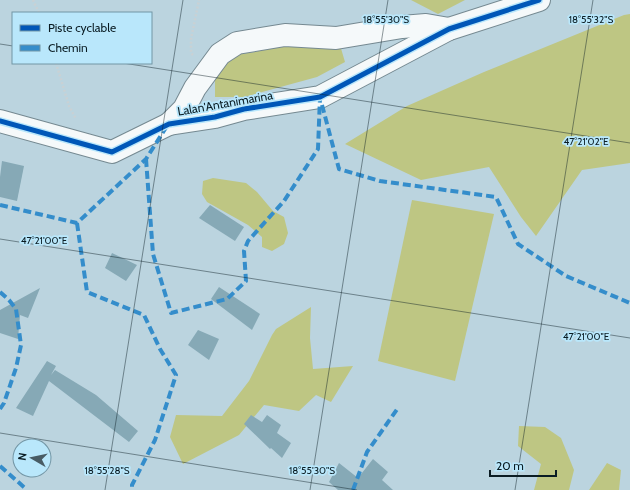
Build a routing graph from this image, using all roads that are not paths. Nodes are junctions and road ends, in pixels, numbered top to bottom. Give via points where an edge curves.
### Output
1 (539, 0) edge
2 (449, 29) junction
3 (0, 121) edge
4 (169, 124) junction

1 - 2 street, Lalan'Antanimarina
2 - 4 street, Lalan'Antanimarina via 320,97 244,109 215,118
2 - 4 street via 426,25 336,38 285,35 237,43 220,54 195,88 184,109
3 - 4 street, Lalan'Antanimarina via 112,152

